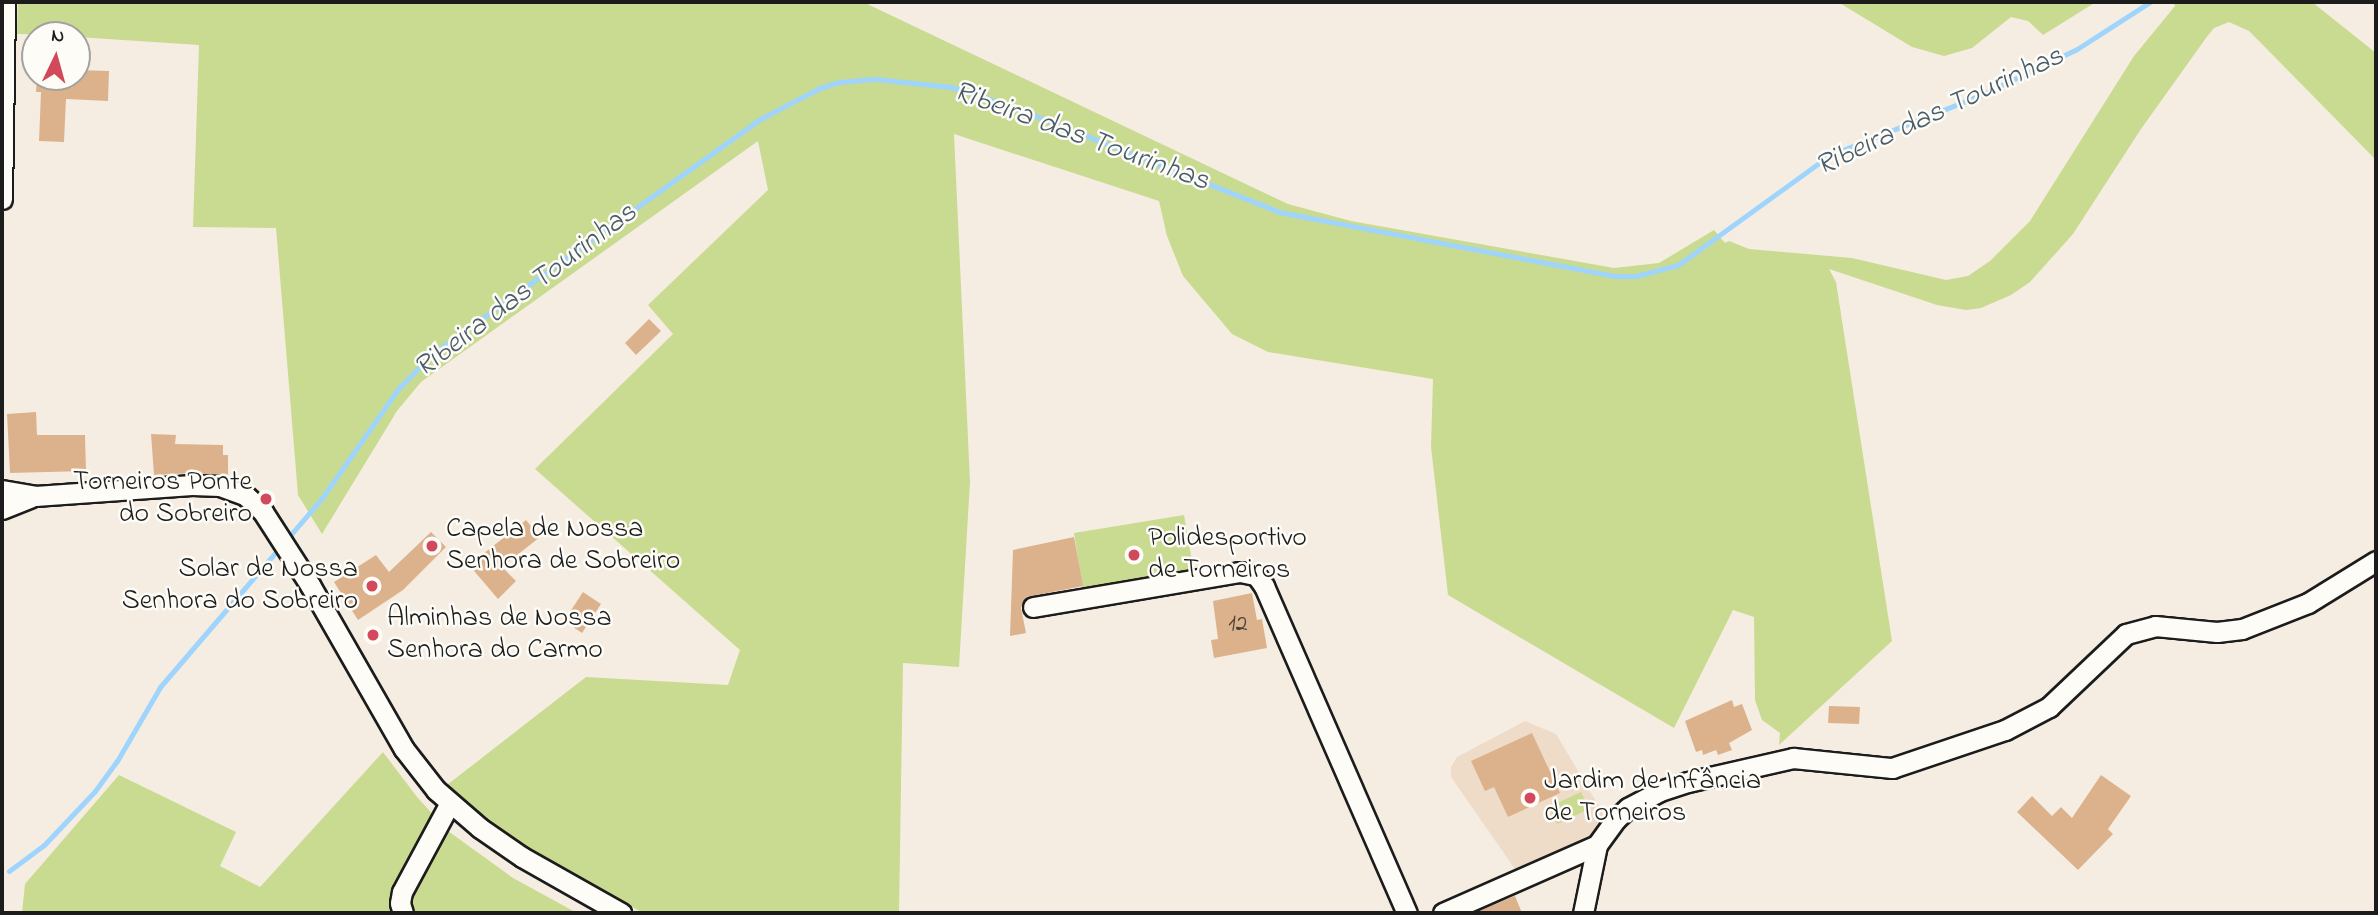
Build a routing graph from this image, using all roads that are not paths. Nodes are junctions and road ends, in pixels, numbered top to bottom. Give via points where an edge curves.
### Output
1 (5, 2) edge
2 (2, 199) edge
3 (2, 490) edge
4 (35, 496) junction
5 (2, 509) edge
6 (2376, 561) edge
7 (1033, 607) dead end
8 (450, 803) junction
9 (1597, 845) junction
10 (403, 913) edge
11 (621, 913) edge
12 (1407, 913) edge
13 (1443, 913) edge
14 (1583, 913) edge

1 - 2 street
3 - 4 street
4 - 5 street
4 - 8 street via 182,485 220,486 253,501 301,571 404,749
6 - 9 street via 2308,603 2242,629 2217,632 2155,626 2126,634 2049,706 2005,730 1892,768 1793,758 1688,782 1629,808
7 - 12 street via 1240,572 1256,575
8 - 10 street via 402,892
8 - 11 street via 522,857
9 - 13 street
9 - 14 street

